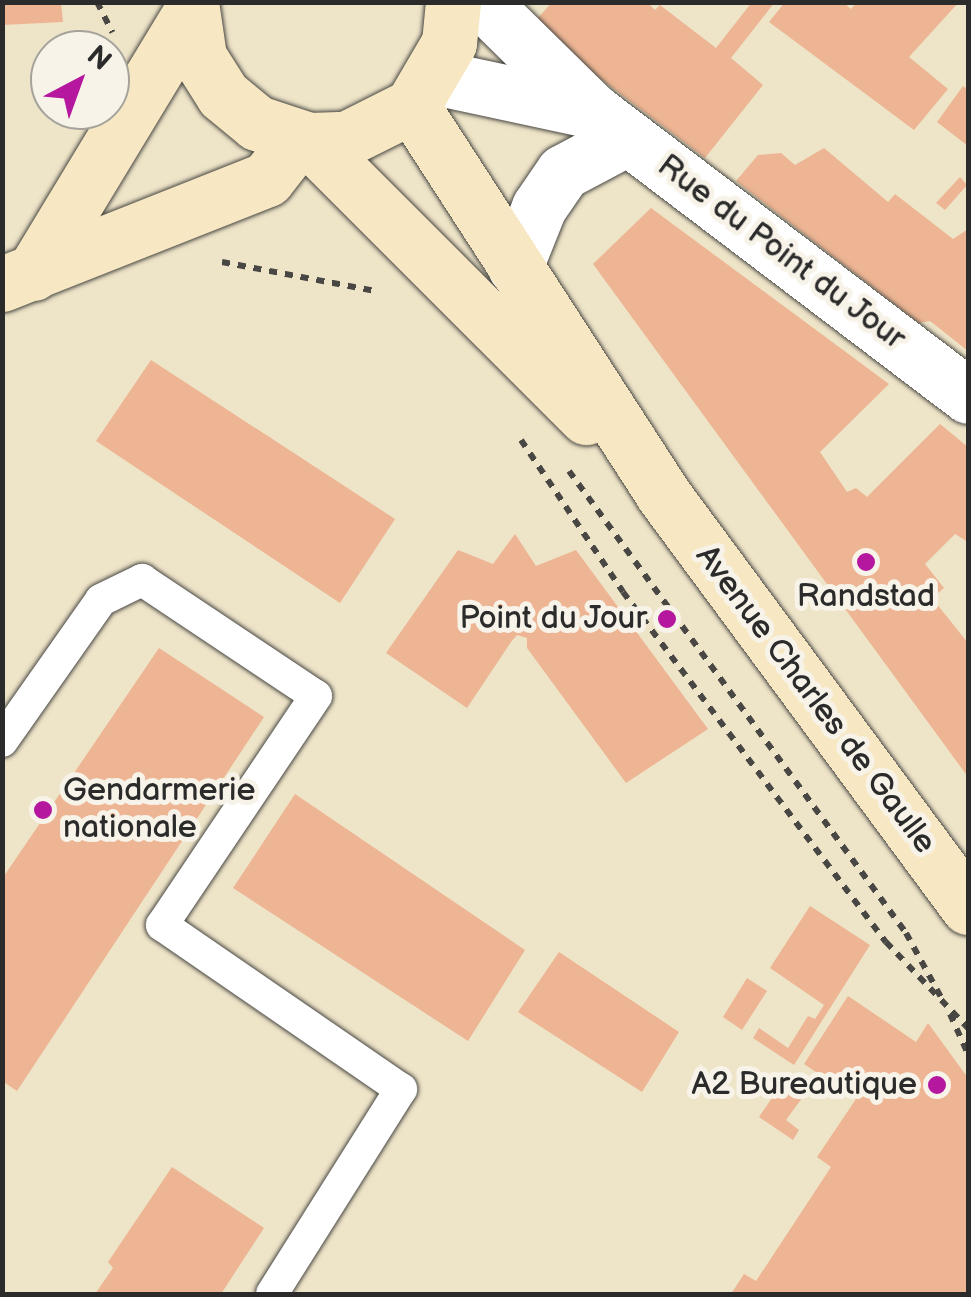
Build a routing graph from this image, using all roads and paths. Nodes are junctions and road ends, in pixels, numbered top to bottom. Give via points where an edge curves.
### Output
1 (453, 2) edge
2 (482, 2) edge
3 (191, 8) edge
4 (423, 91) junction
5 (610, 124) junction
6 (304, 139) junction
7 (515, 266) junction
8 (294, 271) dead end
9 (18, 278) edge
10 (387, 295) dead end
11 (968, 396) edge
12 (578, 409) junction
13 (515, 426) dead end
14 (662, 493) junction
15 (2, 741) edge
16 (968, 907) edge
17 (948, 1010) junction
18 (968, 1028) edge
19 (968, 1054) edge
20 (272, 1294) edge

1 - 4 main road via 449,43
2 - 5 street, Rue du Point du Jour
3 - 6 main road via 199,58 223,96 257,124
3 - 9 main road
4 - 5 street
4 - 6 main road via 346,138
4 - 7 main road
5 - 7 street via 538,206
5 - 11 street, Rue du Point du Jour
6 - 9 main road via 267,180
6 - 12 main road
7 - 14 main road
8 - 10 path
12 - 14 main road
12 - 17 path via 553,444 580,490 906,933
13 - 17 path via 528,457 623,592 886,942
14 - 16 main road, Avenue Charles de Gaulle
15 - 20 lane via 100,600 142,580 316,696 162,925 401,1089
17 - 18 path
17 - 19 path

